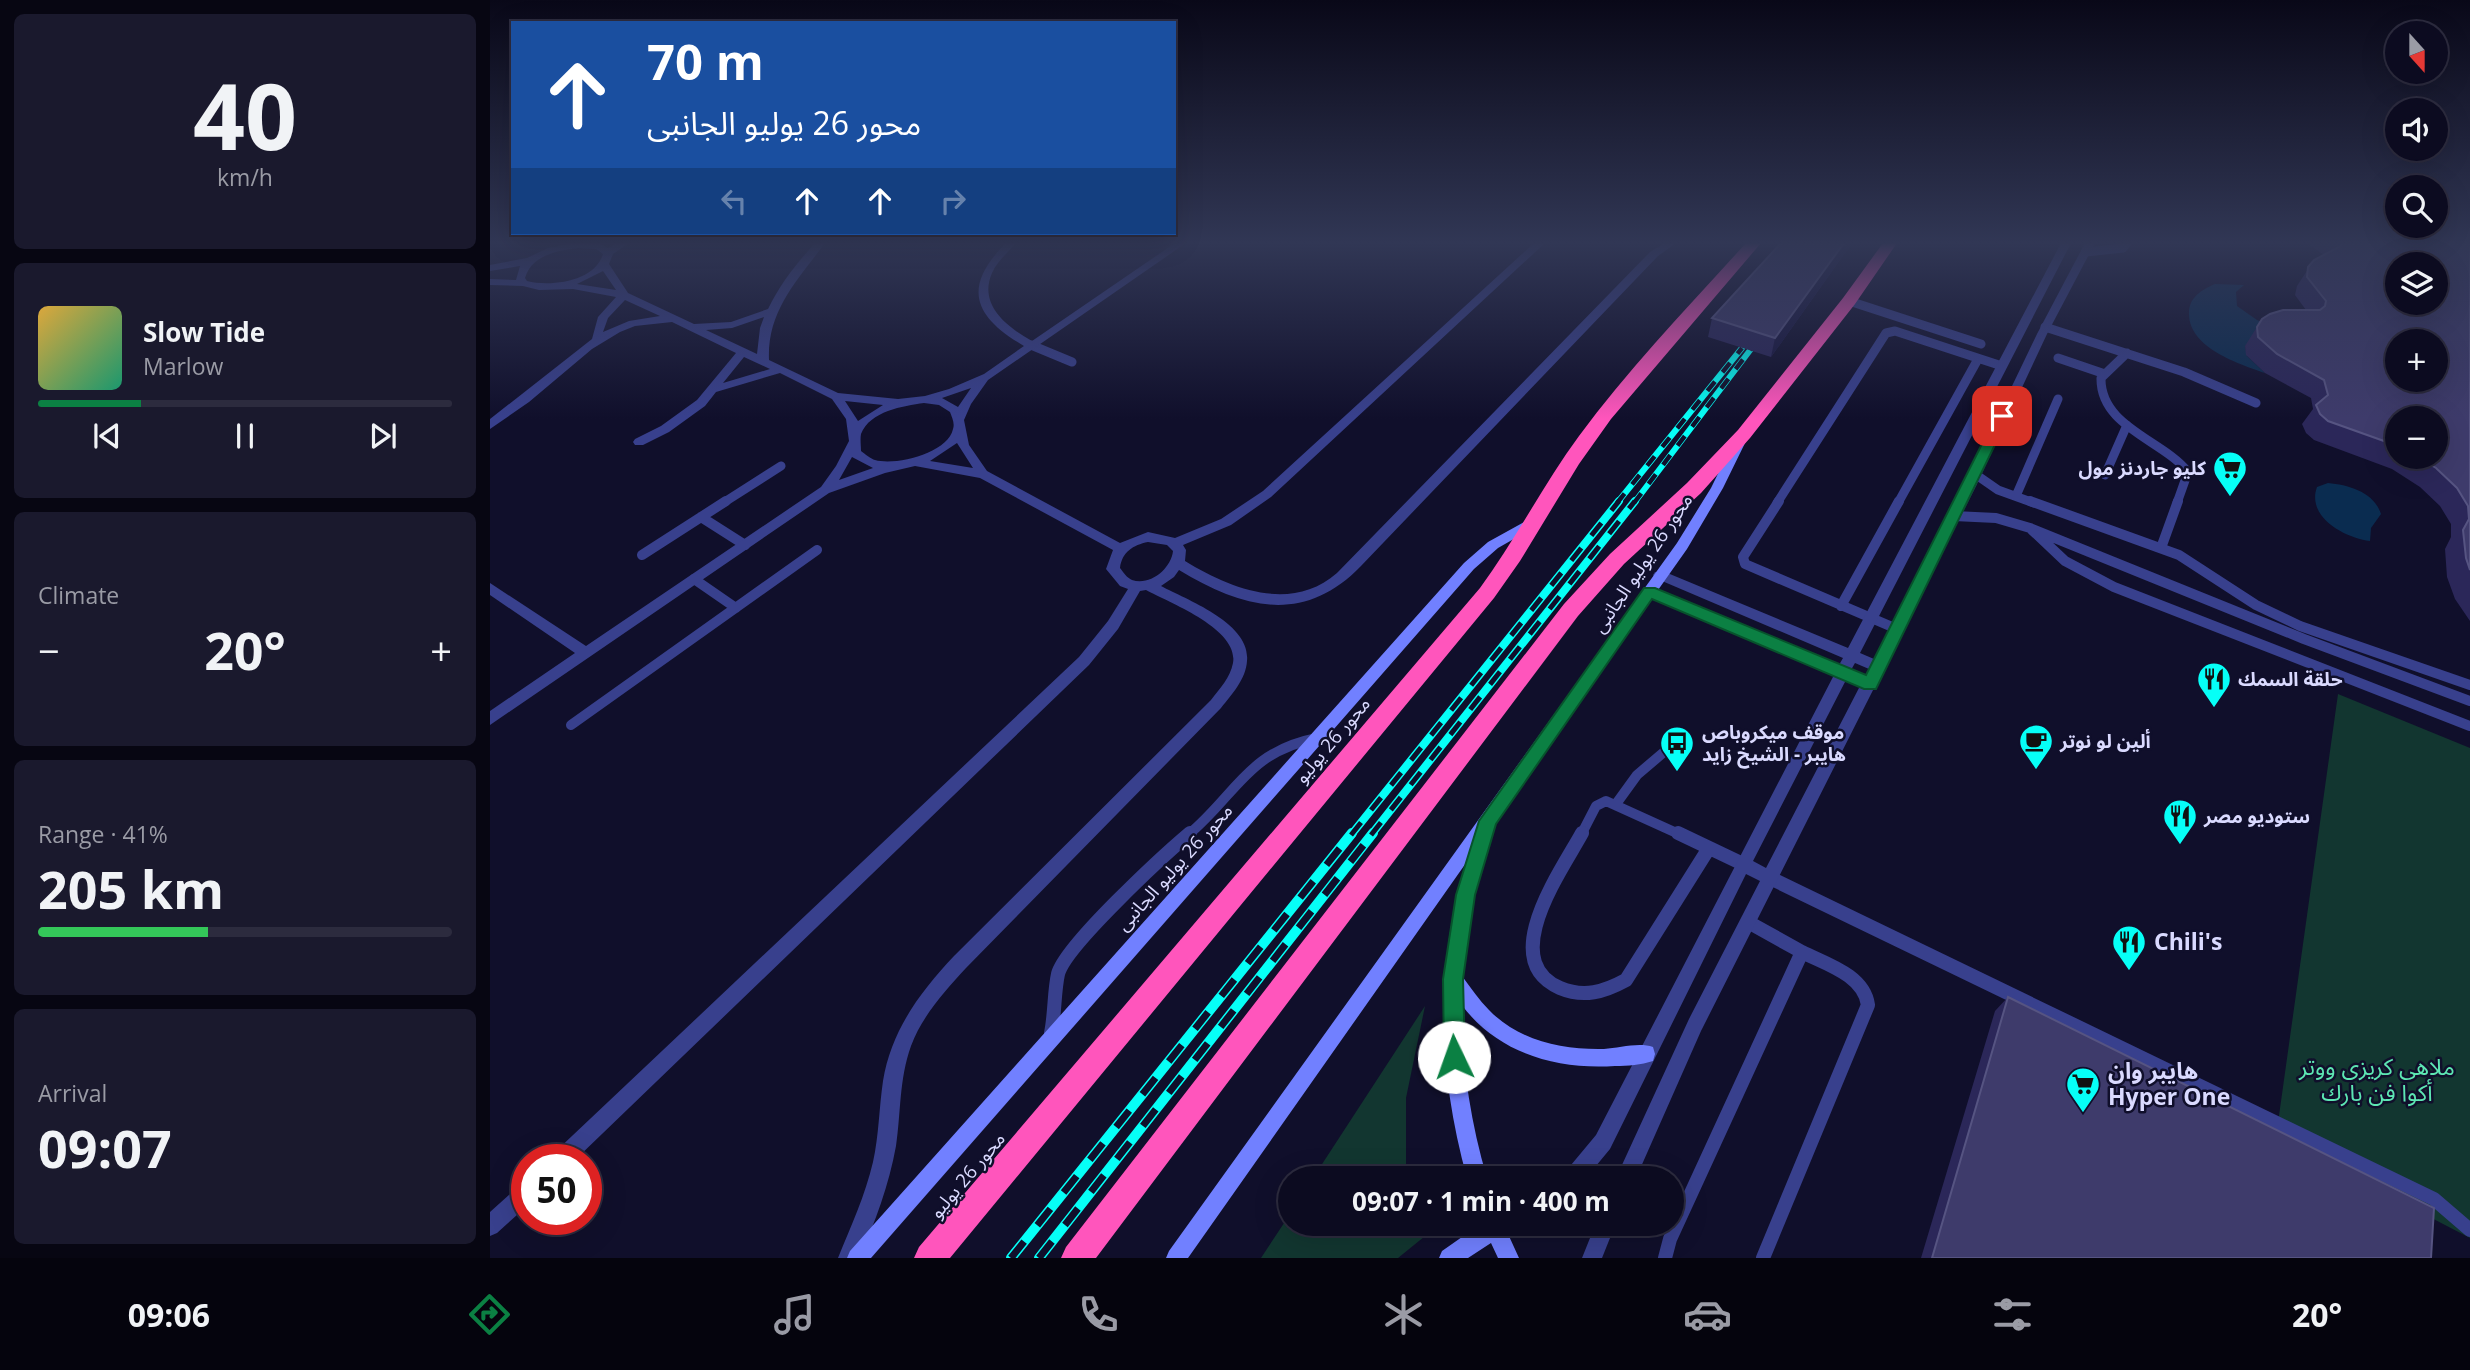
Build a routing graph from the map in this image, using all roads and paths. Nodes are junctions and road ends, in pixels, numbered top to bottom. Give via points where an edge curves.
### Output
1 (1849, 301) edge
2 (618, 302) edge
3 (638, 302) edge
4 (777, 302) edge
5 (984, 302) edge
6 (1095, 302) edge
7 (1476, 302) edge
8 (1608, 302) edge
9 (1703, 302) edge
10 (1851, 302) edge
11 (2035, 302) edge
12 (2059, 302) edge
13 (772, 311) junction
14 (674, 319) junction
15 (691, 327) junction
16 (2022, 327) junction
17 (2044, 330) junction
18 (596, 338) junction
19 (1981, 344) dead end
20 (1031, 345) junction
21 (742, 352) junction
22 (2127, 353) junction
23 (2057, 358) dead end
24 (1978, 359) junction
25 (763, 362) junction
26 (1072, 362) dead end
27 (2002, 366) junction
28 (779, 370) junction
29 (2105, 374) junction
30 (988, 376) junction
31 (715, 389) junction
32 (836, 396) junction
33 (925, 399) junction
34 (2057, 399) dead end
35 (902, 402) junction
36 (2256, 403) dead end
37 (960, 424) junction
38 (490, 425) edge
39 (2127, 425) junction
40 (1744, 434) junction
41 (854, 439) junction
42 (639, 442) dead end
43 (906, 464) junction
44 (781, 466) dead end
45 (983, 474) junction
46 (1975, 474) junction
47 (2105, 475) dead end
48 (825, 490) junction
49 (2016, 496) junction
50 (1954, 516) junction
51 (701, 517) junction
52 (1536, 520) junction
53 (2030, 528) junction
54 (1175, 543) junction
55 (745, 545) junction
56 (2161, 548) junction
57 (1121, 549) junction
58 (817, 550) dead end
59 (642, 555) dead end
60 (1179, 564) junction
61 (1661, 575) junction
62 (694, 579) junction
63 (1142, 585) junction
64 (490, 588) edge
65 (1649, 592) junction
66 (1841, 606) junction
67 (736, 608) junction
68 (1870, 618) junction
69 (1897, 629) junction
70 (586, 653) junction
71 (1851, 656) junction
72 (1878, 667) junction
73 (1842, 672) junction
74 (1870, 684) junction
75 (2470, 685) edge
76 (2470, 701) edge
77 (490, 719) edge
78 (571, 725) dead end
79 (2470, 726) edge
80 (1317, 738) junction
81 (1664, 752) dead end
82 (1616, 804) junction
83 (1488, 821) junction
84 (1709, 848) junction
85 (1743, 864) junction
86 (1770, 878) junction
87 (1748, 922) junction
88 (1802, 951) junction
89 (1453, 979) junction
90 (1049, 1039) junction
91 (1646, 1054) junction
92 (578, 1144) edge
93 (1474, 1166) edge
94 (1583, 1166) edge
95 (1631, 1166) edge
96 (511, 1207) edge
97 (490, 1226) edge
98 (2470, 1230) edge
99 (1481, 1236) edge
100 (1501, 1236) edge
101 (1601, 1236) edge
102 (848, 1258) edge
103 (858, 1258) edge
104 (930, 1258) edge
105 (1077, 1258) edge
106 (1175, 1258) edge
107 (1449, 1258) edge
108 (1508, 1258) edge
109 (1592, 1258) edge
110 (1665, 1258) edge
111 (1763, 1258) edge

1 - 40 highway
2 - 18 street via 603,317
3 - 14 street
4 - 13 street
5 - 20 street via 1008,334
6 - 20 street
7 - 54 street via 1266,494 1226,522
8 - 60 street via 1327,588 1294,598 1258,598 1201,578
9 - 52 highway, محور 26 يوليو via 1606,413
10 - 19 lane
11 - 16 street
12 - 17 street
13 - 15 street via 732,325
13 - 25 street via 762,337
14 - 15 street
14 - 18 street via 635,322
15 - 21 street
16 - 17 street
16 - 27 street
17 - 22 lane
17 - 46 street
18 - 38 street
20 - 26 lane
20 - 30 street
21 - 25 street
21 - 31 street
22 - 29 lane
22 - 36 lane
23 - 29 lane
24 - 27 lane
24 - 66 lane
24 - 66 lane via 1886,332 1743,557 1752,569
25 - 28 street
27 - 68 street
28 - 31 street
28 - 32 street
29 - 39 lane via 2099,382 2101,391
30 - 33 street
30 - 37 street via 965,404
31 - 42 street via 684,417
32 - 35 street
32 - 41 street via 845,407
33 - 35 street
33 - 37 street via 957,410
34 - 49 lane
35 - 41 street via 873,414
37 - 43 street via 942,449
37 - 45 street via 964,445
39 - 47 lane
39 - 56 lane via 2188,472
40 - 61 main road, محور 26 يوليو الجانبى via 1701,517
40 - 105 highway via 1571,610
41 - 43 street via 855,453 862,459 885,466
41 - 48 street
43 - 45 street
43 - 48 street
44 - 51 lane
45 - 57 street
46 - 49 lane
46 - 50 street
48 - 55 street
49 - 56 lane
50 - 53 lane via 1989,517
50 - 69 street
51 - 55 lane
51 - 59 lane
52 - 80 main road, محور 26 يوليو الجانبى via 1469,565
52 - 104 highway, محور 26 يوليو via 1487,593
53 - 76 lane
53 - 79 lane via 2052,550 2097,579
54 - 57 street via 1148,537
54 - 60 street via 1181,553
55 - 62 street
56 - 75 lane via 2196,564 2277,616
57 - 63 street via 1113,562 1116,575
58 - 67 lane
60 - 63 street via 1167,577
61 - 65 main road, محور 26 يوليو الجانبى
61 - 71 street
62 - 67 lane
62 - 70 street
63 - 92 street via 1084,661
63 - 102 street via 1233,634 1242,654 1235,680 921,1007 897,1060 878,1180
64 - 70 street
65 - 73 street
65 - 83 main road, محور 26 يوليو الجانبى
66 - 68 lane
67 - 78 lane
68 - 69 lane
68 - 71 street
69 - 72 street
70 - 77 street
71 - 72 street
71 - 73 street
72 - 74 street
73 - 74 street
73 - 85 street
74 - 86 street
80 - 90 main road, محور 26 يوليو الجانبى
80 - 90 lane via 1279,748 1257,762 1070,953 1058,973
81 - 82 lane via 1628,783
82 - 84 lane
82 - 84 lane via 1608,800 1597,806 1530,936 1538,968 1554,985 1572,994 1591,996 1626,980
83 - 89 main road via 1465,895
83 - 106 main road, محور 26 يوليو الجانبى
84 - 85 lane
85 - 86 street
85 - 91 street
86 - 87 street
86 - 98 lane via 2434,1199
87 - 88 lane
87 - 95 street
88 - 110 lane
88 - 111 lane via 1860,983 1869,998
89 - 91 main road via 1490,1024 1526,1046 1558,1057 1607,1060
89 - 93 main road via 1458,1097
90 - 103 main road, محور 26 يوليو الجانبى
91 - 94 street via 1602,1142
96 - 97 street
99 - 107 main road
100 - 108 main road
101 - 109 street

